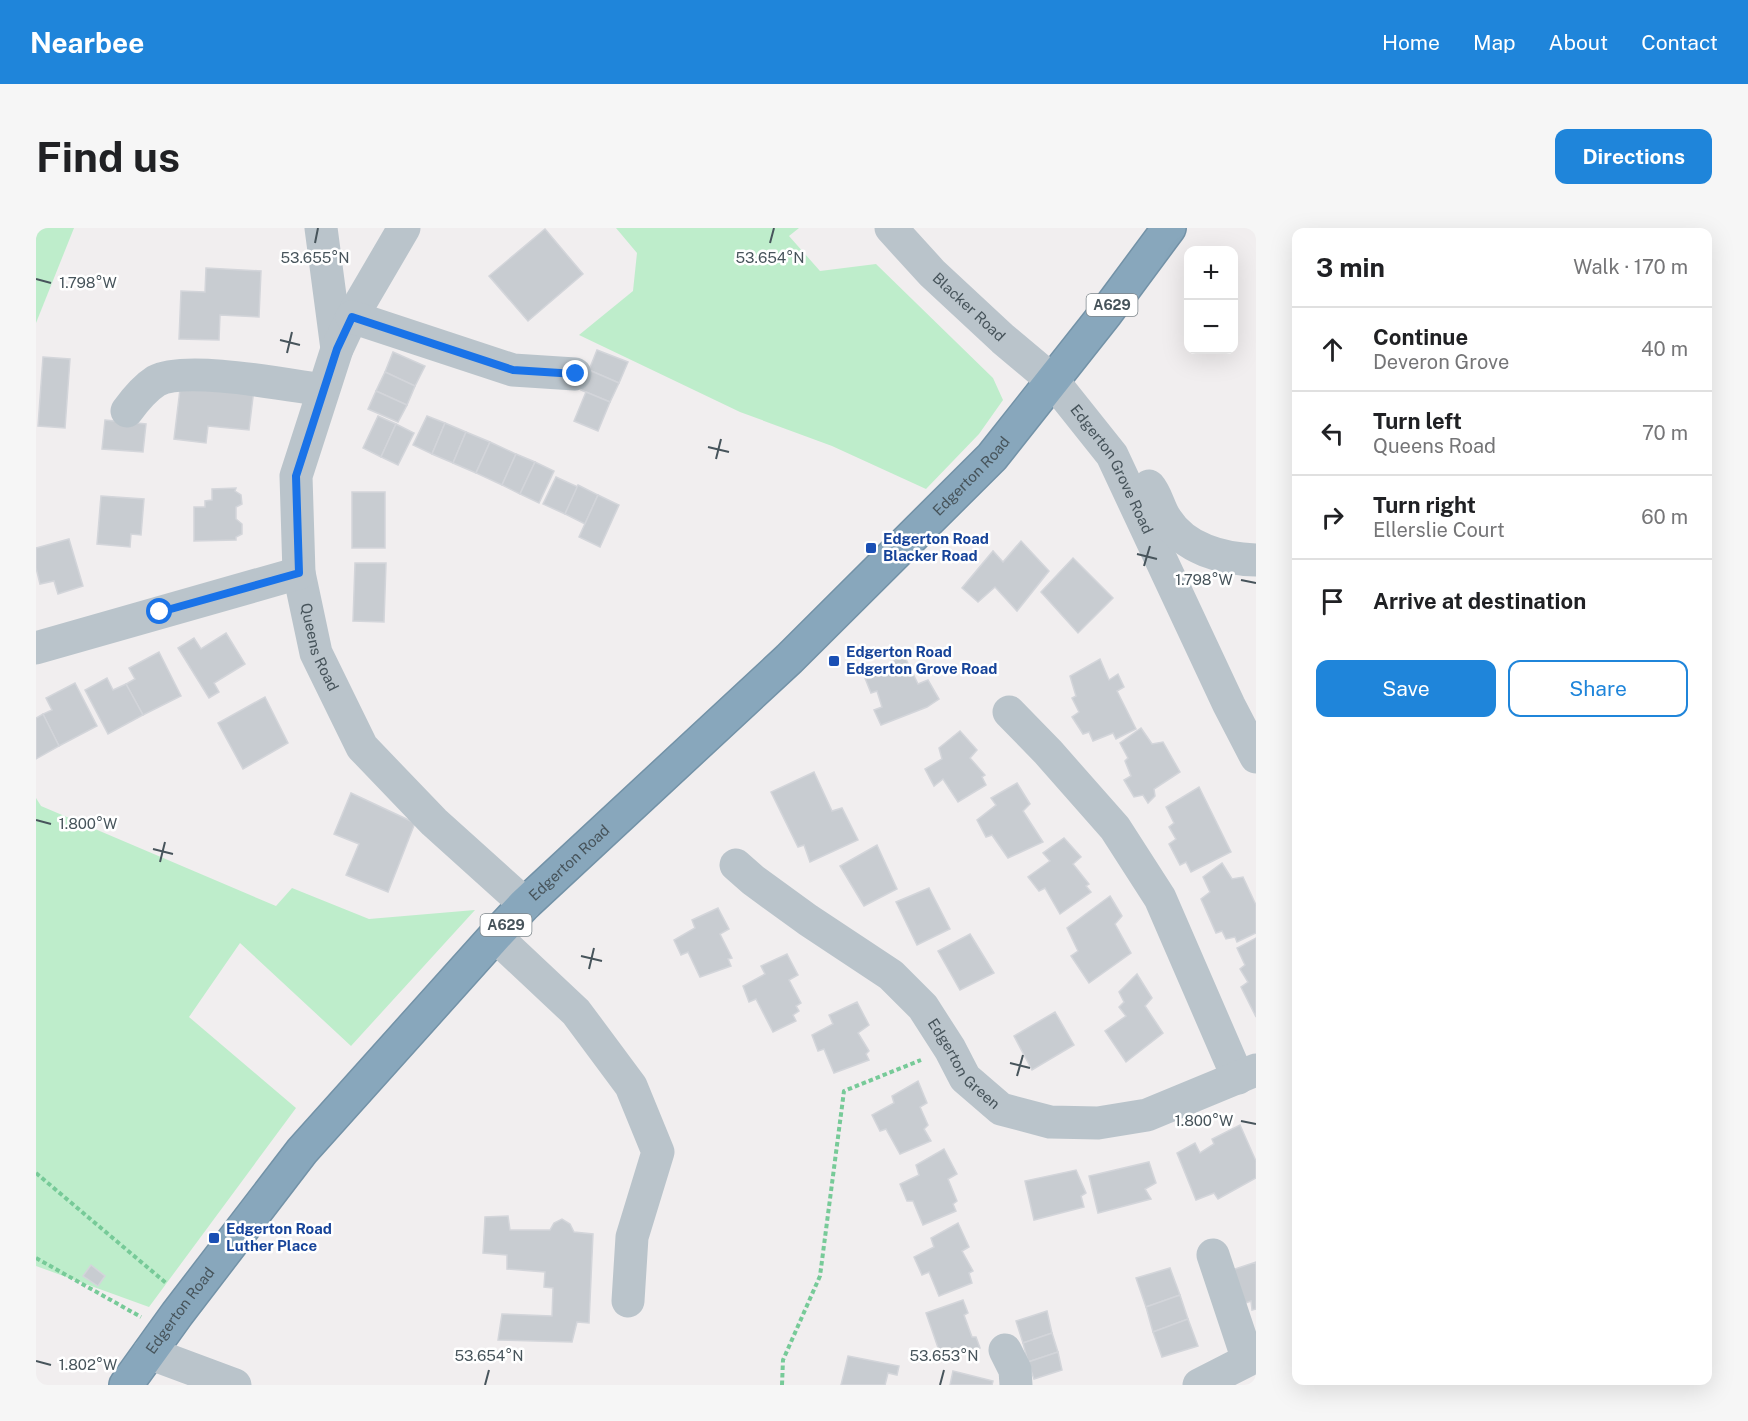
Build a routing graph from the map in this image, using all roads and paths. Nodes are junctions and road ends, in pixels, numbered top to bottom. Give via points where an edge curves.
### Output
1 (321, 228) edge
2 (404, 228) edge
3 (891, 228) edge
4 (1169, 228) edge
5 (352, 317) junction
6 (337, 349) junction
7 (576, 374) dead end
8 (1053, 381) junction
9 (323, 390) junction
10 (127, 411) dead end
11 (1119, 471) junction
12 (1256, 560) edge
13 (299, 573) junction
14 (36, 648) edge
15 (1009, 712) dead end
16 (1256, 757) edge
17 (736, 865) dead end
18 (525, 904) junction
19 (495, 936) junction
20 (950, 1049) junction
21 (1247, 1074) edge
22 (36, 1172) edge
23 (1214, 1255) dead end
24 (36, 1258) edge
25 (189, 1300) junction
26 (627, 1301) dead end
27 (157, 1342) junction
28 (1005, 1350) dead end
29 (1252, 1359) edge
30 (126, 1385) edge
31 (235, 1385) edge
32 (782, 1385) edge
33 (1016, 1385) edge
34 (1199, 1385) edge

1 - 6 street
2 - 5 street, Queens Road
3 - 8 street, Blacker Road via 932,273
4 - 8 highway, A629
5 - 6 street, Queens Road
5 - 7 street via 513,370
6 - 9 street, Queens Road
8 - 11 street, Edgerton Grove Road via 1112,455
8 - 18 highway, Edgerton Road / A629 via 992,457 798,651
9 - 10 street via 217,376 175,375 157,381
9 - 13 street, Queens Road via 296,476
11 - 12 street via 1135,473 1152,488 1164,517 1194,547
11 - 16 street, Edgerton Grove Road
13 - 14 street
13 - 18 street, Queens Road via 316,653 362,747 434,822
15 - 21 street, Edgerton Green via 1115,828 1160,898
17 - 20 street, Edgerton Green via 808,920 891,975 923,1007
18 - 19 highway, Edgerton Road / A629
19 - 25 highway, Edgerton Road / A629 via 302,1151
19 - 26 street via 576,1011 631,1086 658,1152 632,1237
20 - 21 street, Edgerton Green via 965,1078 1001,1109 1050,1122 1098,1123 1147,1115
20 - 32 path via 844,1090 820,1276 783,1360
22 - 25 path via 146,1268
23 - 29 street
24 - 27 path
25 - 27 highway, Edgerton Road / A629
27 - 30 highway, Edgerton Road / A629
27 - 31 street
28 - 33 street via 1015,1370
29 - 34 street

